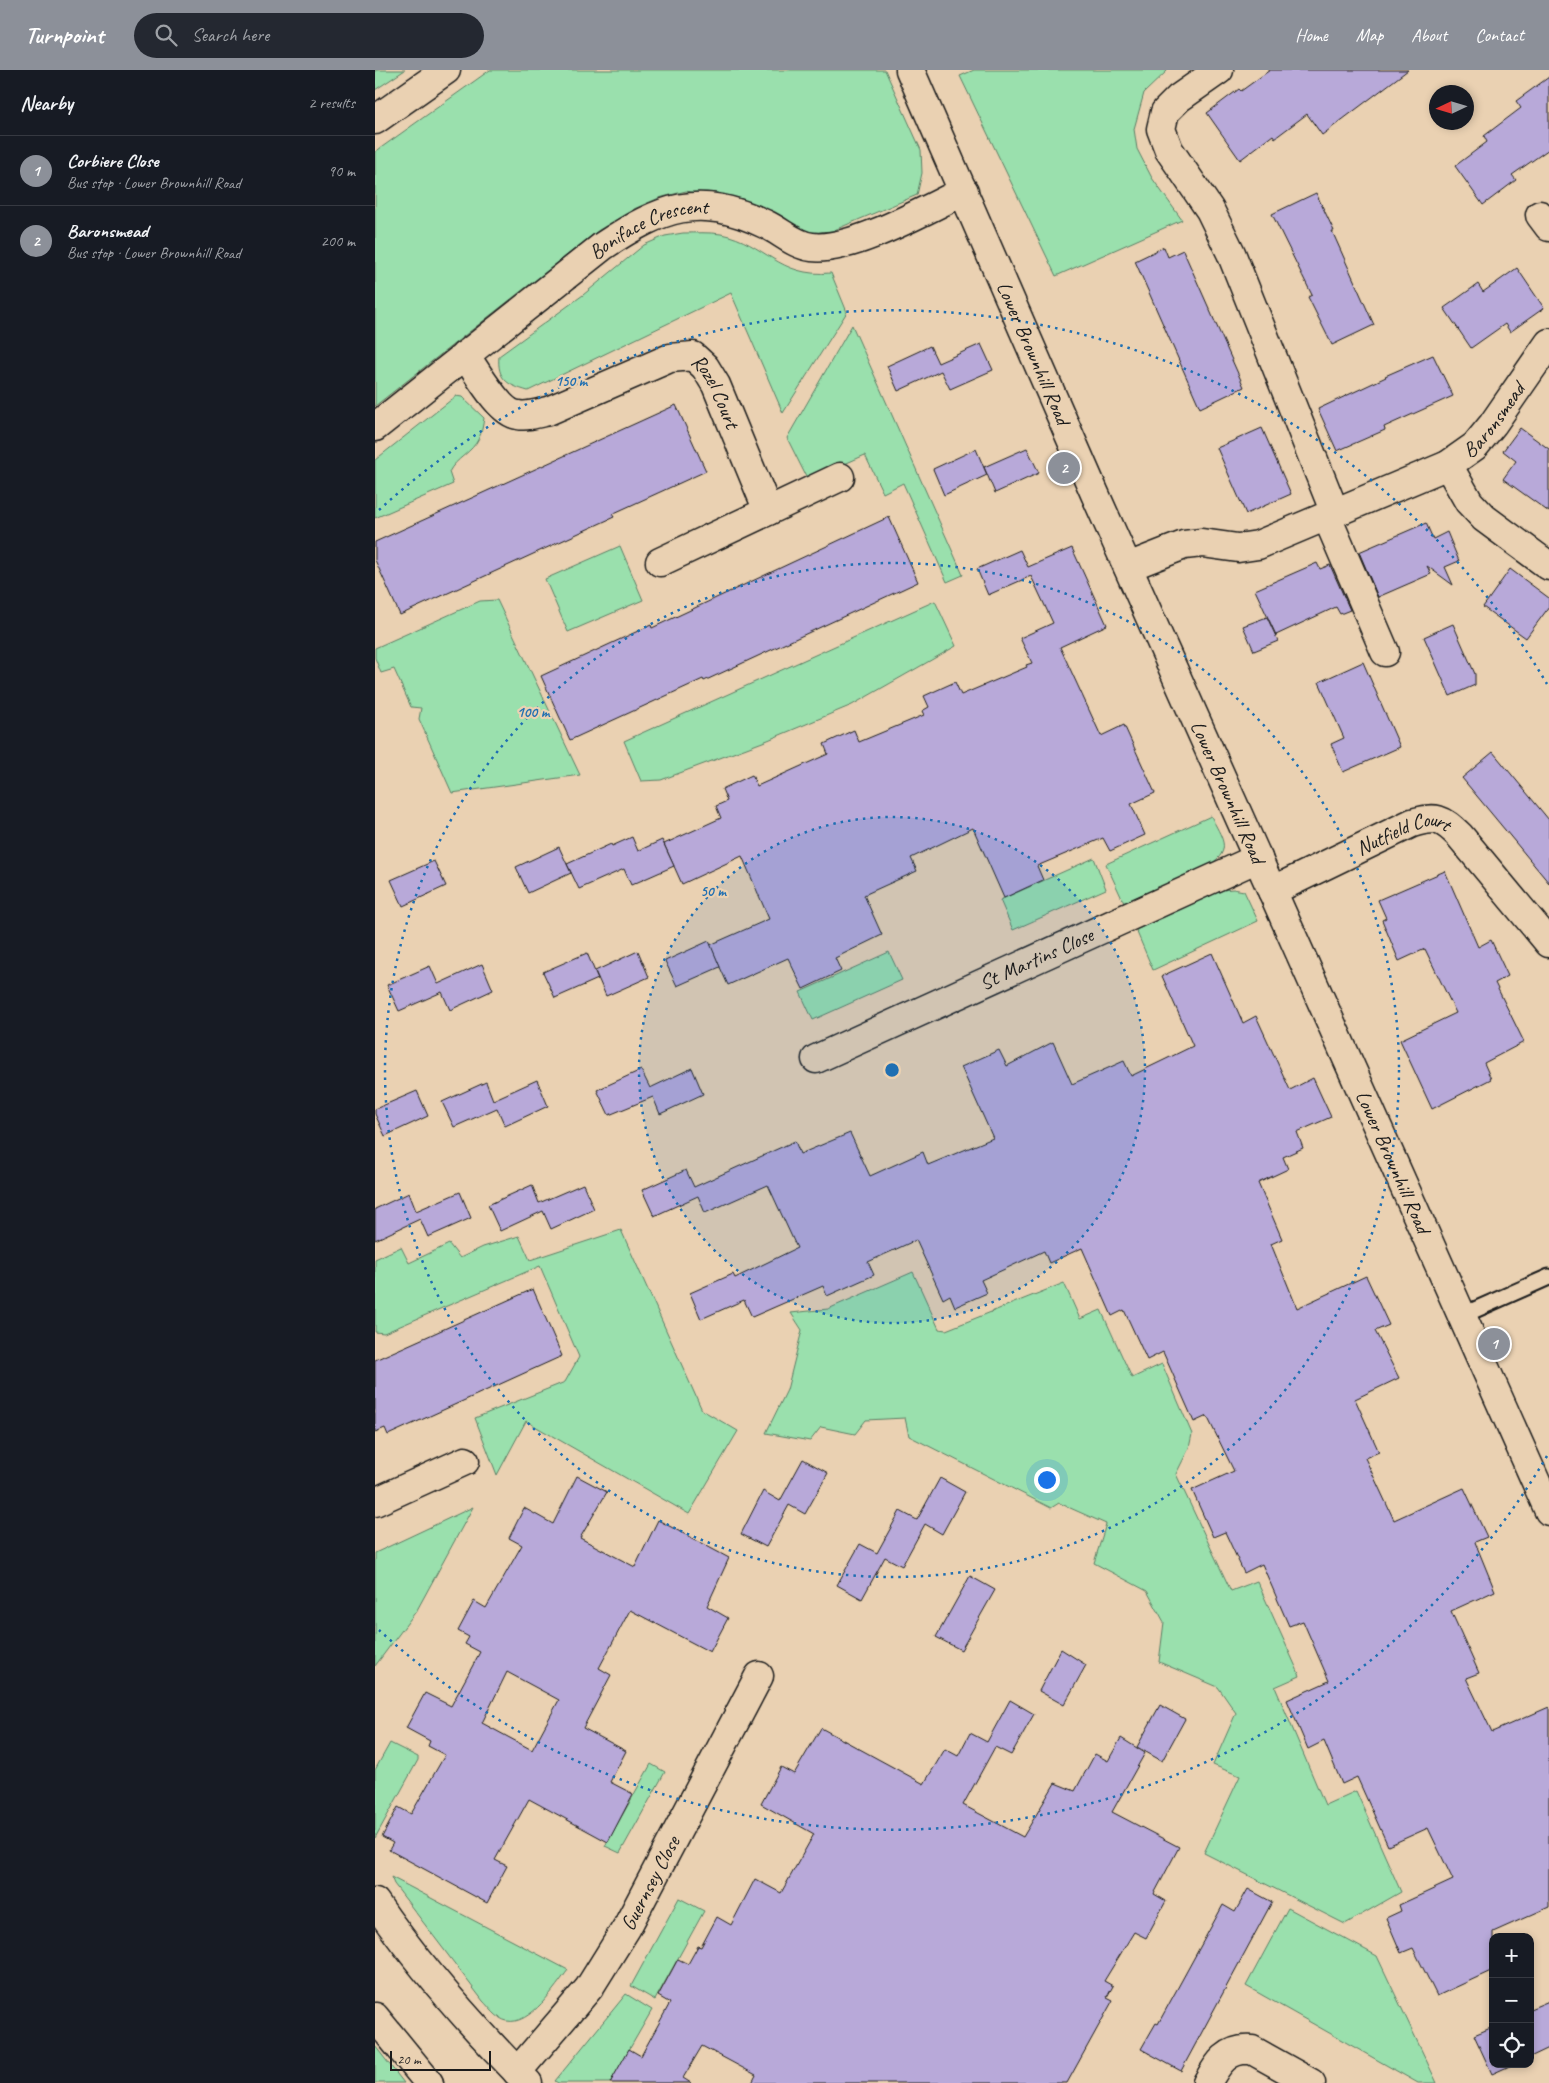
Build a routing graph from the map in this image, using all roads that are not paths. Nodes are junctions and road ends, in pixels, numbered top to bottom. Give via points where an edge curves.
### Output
1 (446, 70) edge
2 (911, 70) edge
3 (1219, 70) edge
4 (375, 120) edge
5 (963, 192) junction
6 (1549, 343) edge
7 (465, 355) junction
8 (375, 427) edge
9 (1448, 465) junction
10 (841, 477) dead end
11 (768, 511) junction
12 (1331, 515) junction
13 (661, 562) dead end
14 (1549, 566) edge
15 (1128, 567) junction
16 (1385, 652) dead end
17 (1258, 858) junction
18 (1272, 891) junction
19 (1549, 943) edge
20 (816, 1059) dead end
21 (1549, 1277) edge
22 (1461, 1316) junction
23 (465, 1461) dead end
24 (1546, 1495) edge
25 (375, 1502) edge
26 (759, 1676) dead end
27 (375, 1902) edge
28 (375, 2017) edge
29 (522, 2077) edge
30 (429, 2083) edge
31 (1207, 2083) edge
32 (1311, 2083) edge

1 - 4 street
2 - 5 street, Lower Brownhill Road
3 - 12 street via 1165,112 1161,129 1169,150 1209,210 1231,253
5 - 7 street, Boniface Crescent via 893,226 832,247 811,248 793,242 745,215 715,208 689,206 657,215 603,246
5 - 15 street, Lower Brownhill Road
6 - 9 street, Baronsmead via 1475,446
7 - 8 street, Boniface Crescent
7 - 11 street, Rozel Court via 503,407 516,416 548,411 670,358 693,356 705,367 716,385
9 - 12 street, Baronsmead
9 - 14 street, Baronsmead via 1469,502 1484,518
10 - 11 street
11 - 13 street
12 - 15 street, Baronsmead via 1258,546 1238,548 1184,544
12 - 16 street
15 - 17 street, Lower Brownhill Road
17 - 18 street, Lower Brownhill Road
17 - 20 street, St Martins Close
18 - 19 street, Nutfield Court via 1412,823 1431,817 1446,822 1460,836
18 - 22 street, Lower Brownhill Road
21 - 22 lane
22 - 24 street, Lower Brownhill Road
23 - 25 street
26 - 29 street, Guernsey Close via 617,1942 589,1988
27 - 29 street via 416,1960
28 - 30 street
31 - 32 street via 1230,2052 1242,2049 1252,2050

